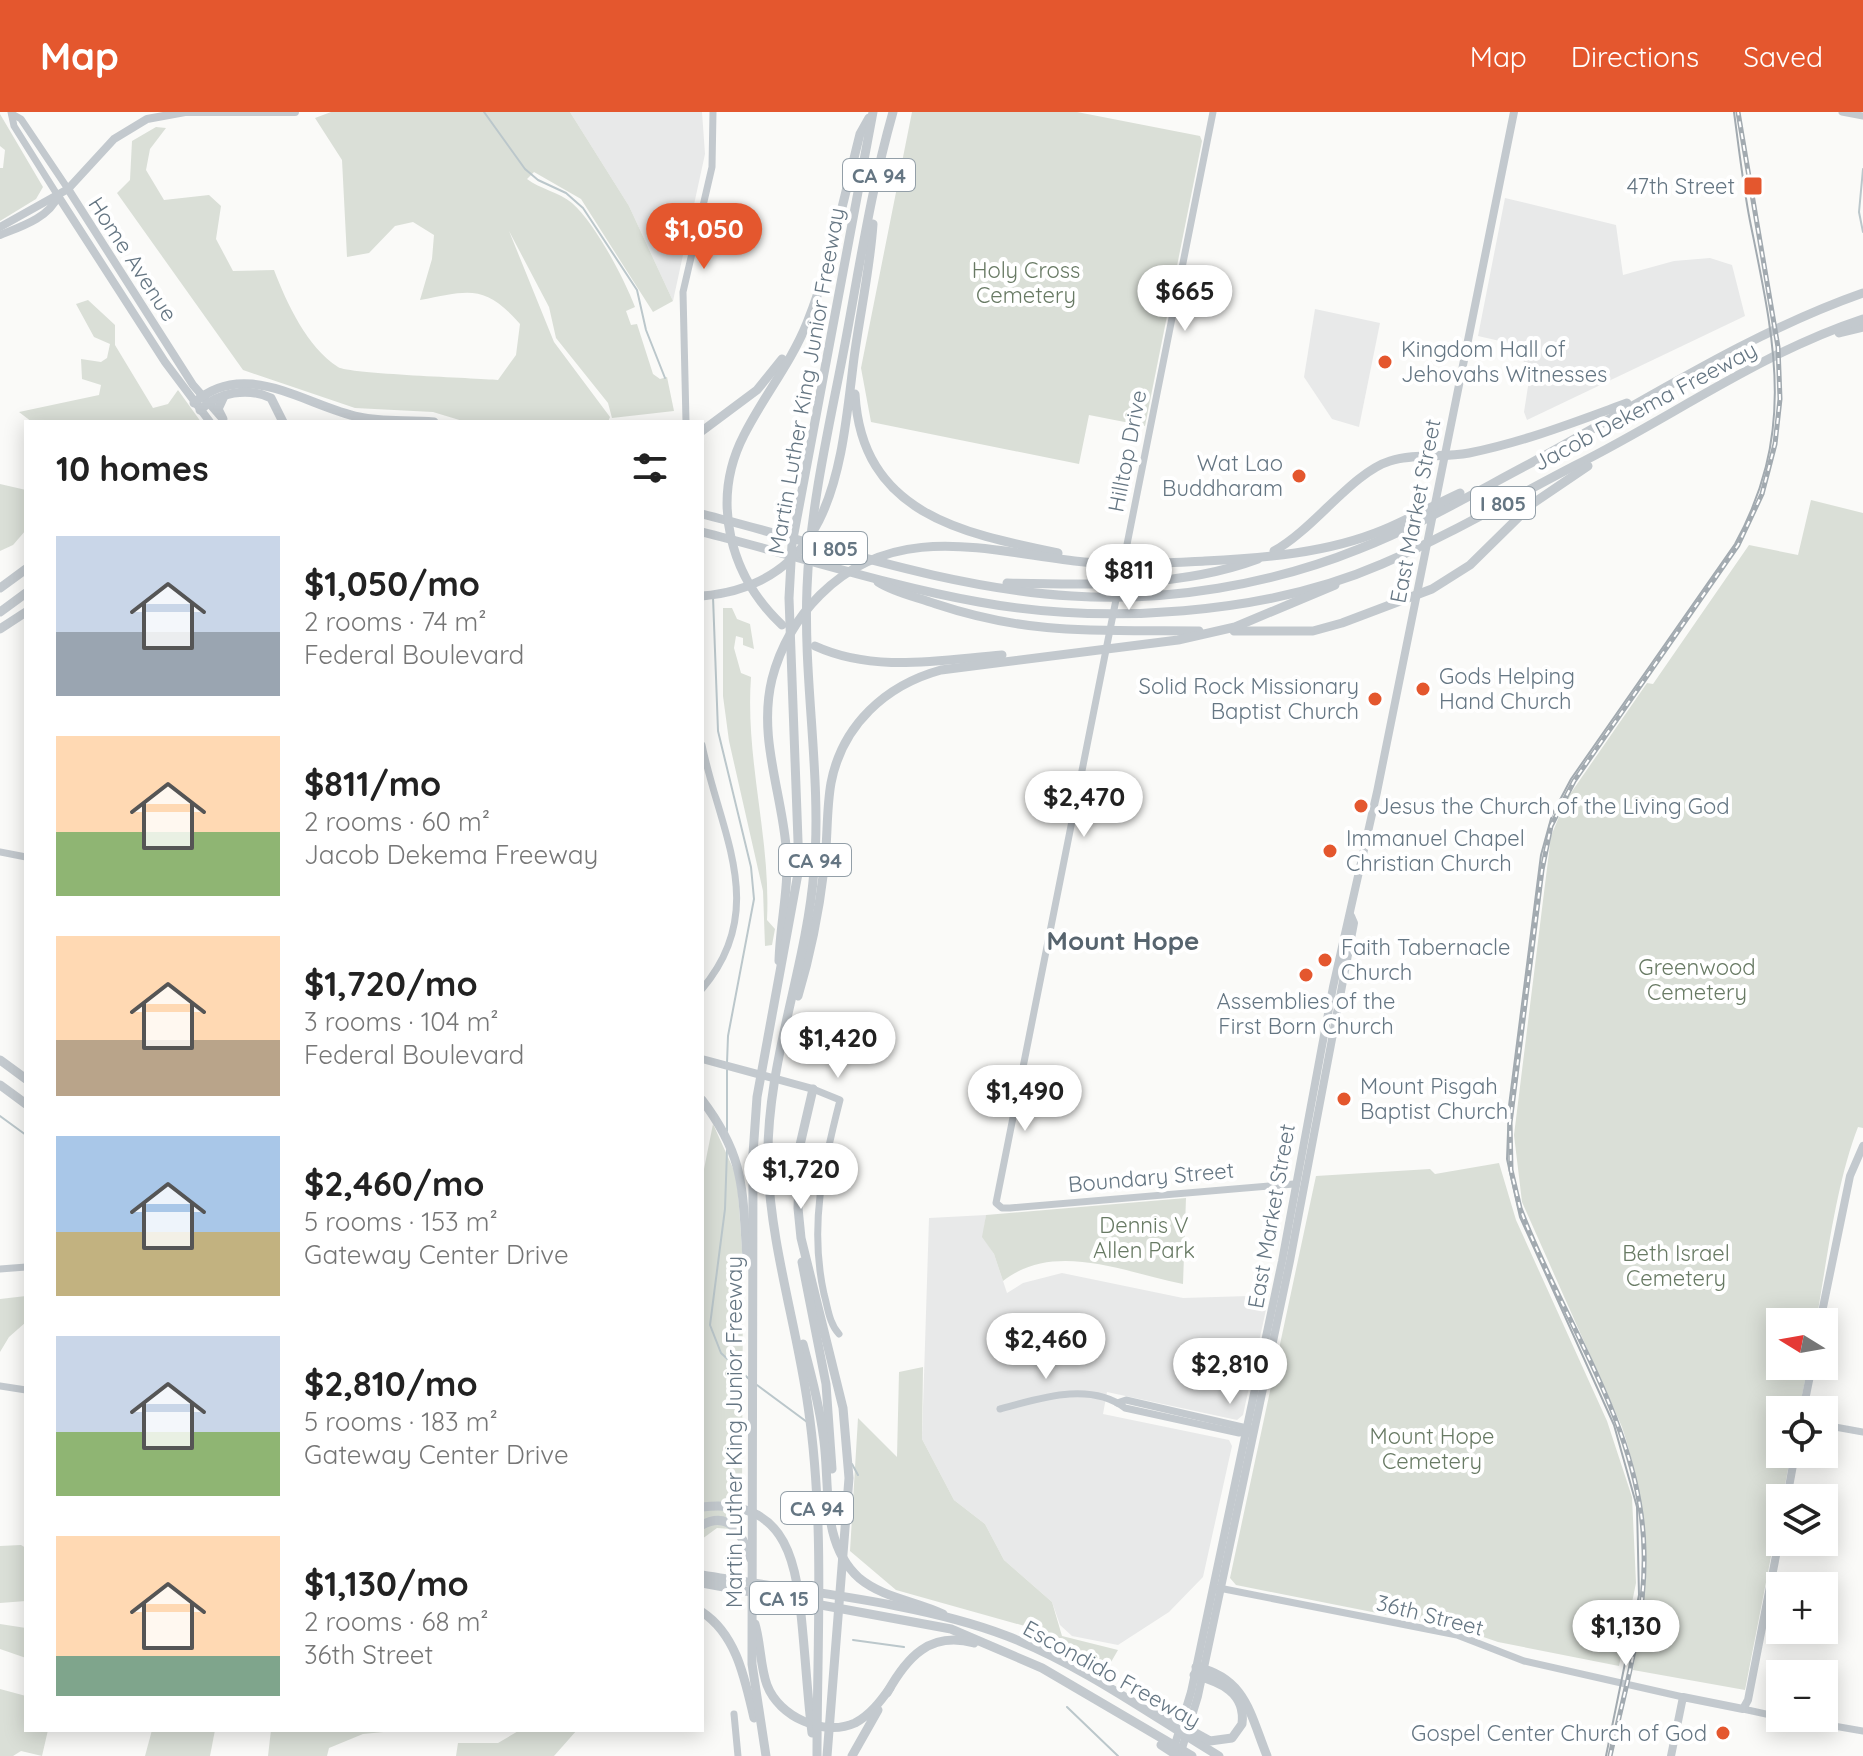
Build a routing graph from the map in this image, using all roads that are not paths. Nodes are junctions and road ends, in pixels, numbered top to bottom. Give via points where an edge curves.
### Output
1 (295, 112) edge
2 (713, 112) edge
3 (873, 112) edge
4 (893, 112) edge
5 (1213, 112) edge
6 (1514, 112) edge
7 (1842, 112) edge
8 (12, 113) edge
9 (1863, 116) edge
10 (68, 189) junction
11 (58, 196) junction
12 (875, 196) junction
13 (0, 227) edge
14 (0, 235) edge
15 (1863, 286) edge
16 (818, 293) junction
17 (1863, 293) edge
18 (1822, 308) junction
19 (1863, 319) edge
20 (1863, 327) edge
21 (857, 338) junction
22 (1804, 341) junction
23 (1673, 385) junction
24 (288, 391) junction
25 (224, 396) junction
26 (201, 403) junction
27 (209, 420) edge
28 (223, 420) edge
29 (224, 420) edge
30 (282, 420) edge
31 (348, 420) edge
32 (403, 420) edge
33 (686, 420) edge
34 (704, 430) edge
35 (1625, 441) junction
36 (1444, 458) junction
37 (1532, 462) junction
38 (704, 515) edge
39 (704, 532) edge
40 (1088, 562) junction
41 (1382, 565) junction
42 (24, 570) edge
43 (868, 576) junction
44 (968, 582) junction
45 (0, 588) edge
46 (24, 594) edge
47 (704, 596) edge
48 (1417, 596) junction
49 (0, 612) edge
50 (24, 613) edge
51 (782, 625) dead end
52 (0, 629) edge
53 (815, 646) dead end
54 (1085, 651) junction
55 (704, 753) edge
56 (0, 852) edge
57 (24, 857) edge
58 (1351, 916) junction
59 (779, 980) junction
60 (704, 986) edge
61 (0, 1060) edge
62 (704, 1060) edge
63 (779, 1061) junction
64 (24, 1078) edge
65 (0, 1085) edge
66 (808, 1087) junction
67 (24, 1103) edge
68 (704, 1103) edge
69 (1863, 1146) edge
70 (1294, 1184) junction
71 (1010, 1208) joint
72 (801, 1238) junction
73 (1292, 1251) junction
74 (24, 1267) edge
75 (0, 1269) edge
76 (788, 1288) junction
77 (1823, 1308) edge
78 (839, 1334) dead end
79 (752, 1338) junction
80 (0, 1386) edge
81 (24, 1390) edge
82 (1000, 1409) dead end
83 (1838, 1428) edge
84 (1249, 1430) junction
85 (1863, 1432) edge
86 (829, 1450) junction
87 (704, 1507) edge
88 (704, 1524) edge
89 (1776, 1556) edge
90 (753, 1568) junction
91 (704, 1569) edge
92 (704, 1575) edge
93 (736, 1581) junction
94 (704, 1583) edge
95 (1217, 1588) junction
96 (751, 1612) junction
97 (704, 1614) edge
98 (953, 1619) junction
99 (1004, 1651) junction
100 (1199, 1672) junction
101 (890, 1688) junction
102 (1683, 1697) junction
103 (1743, 1709) junction
104 (734, 1714) dead end
105 (1766, 1714) edge
106 (1838, 1727) edge
107 (1863, 1731) edge
108 (1161, 1741) junction
109 (1202, 1742) junction
110 (738, 1756) edge
111 (764, 1756) edge
112 (816, 1756) edge
113 (827, 1756) edge
114 (852, 1756) edge
115 (1171, 1756) edge
116 (1179, 1756) edge
117 (1192, 1756) edge
118 (1219, 1756) edge
119 (1267, 1756) edge
120 (1671, 1756) edge

1 - 10 main road via 185,112 147,119 114,139
2 - 33 street via 712,167 683,292
3 - 16 highway via 860,134
3 - 59 highway, Martin Luther King Junior Freeway / CA 94 via 798,509 790,581 800,847
4 - 12 highway, Martin Luther King Junior Freeway / CA 94
5 - 71 street, Hilltop Drive via 996,1199 997,1206
6 - 36 main road, East Market Street
7 - 9 street
8 - 10 street, Home Avenue
8 - 11 street, Home Avenue via 14,126
10 - 11 main road
10 - 26 main road, Home Avenue
11 - 13 main road
11 - 14 main road via 35,219
11 - 26 main road, Home Avenue
12 - 21 highway
12 - 63 highway, Martin Luther King Junior Freeway / CA 94 via 813,514 807,657 814,872
15 - 18 highway
16 - 34 highway via 779,364 757,390
16 - 51 highway via 795,348 740,443 727,492 730,537 739,564 756,597
17 - 18 highway, Jacob Dekema Freeway / I 805
18 - 23 highway, Jacob Dekema Freeway / I 805
19 - 22 highway, Jacob Dekema Freeway / I 805
20 - 22 highway
21 - 40 highway via 854,393 859,428 877,469 898,493 946,525
21 - 47 highway via 845,442 831,498 810,536 781,565 737,589
22 - 35 highway, Jacob Dekema Freeway / I 805 via 1714,386
23 - 36 highway via 1511,444
23 - 37 highway, Jacob Dekema Freeway / I 805
24 - 26 highway via 242,384
24 - 31 highway
24 - 32 highway via 356,417
25 - 26 highway
25 - 29 highway via 218,409
25 - 30 highway via 262,394 277,405
26 - 27 main road, Home Avenue
26 - 28 main road, Home Avenue
35 - 41 highway, Jacob Dekema Freeway / I 805
35 - 48 highway via 1532,504 1451,580
36 - 44 highway via 1390,461 1371,470 1285,545 1211,574 1090,584
36 - 48 main road, East Market Street
37 - 40 highway via 1382,530 1326,548 1207,561
37 - 44 highway, Jacob Dekema Freeway / I 805 via 1356,550 1211,589 1072,596
38 - 44 highway, Jacob Dekema Freeway / I 805
39 - 43 highway, Jacob Dekema Freeway / I 805
40 - 59 highway via 957,546 889,552 846,572 800,620 773,678 768,735 788,881
41 - 43 highway, Jacob Dekema Freeway / I 805 via 1261,600 1148,612 1073,613 996,605
41 - 54 highway via 1235,627
42 - 45 highway
43 - 48 highway via 886,587 1008,625 1074,631 1313,631
46 - 49 highway
48 - 58 main road, East Market Street
50 - 52 highway
53 - 54 highway via 852,660 880,663
54 - 63 highway via 931,672 897,687 861,719 842,749 831,784 821,891
55 - 60 street via 739,897 733,937
56 - 57 street
58 - 70 main road, East Market Street
58 - 73 main road, East Market Street via 1354,923
59 - 79 highway, Martin Luther King Junior Freeway / CA 94 via 754,1122
61 - 64 highway
62 - 66 main road
63 - 76 highway, Martin Luther King Junior Freeway / CA 94 via 768,1162
65 - 67 highway
66 - 72 highway via 798,1167
66 - 78 street via 840,1100 821,1172 816,1216 823,1288 832,1327
68 - 79 highway via 739,1167
69 - 77 main road via 1850,1176
70 - 71 street, Boundary Street
70 - 73 main road
70 - 84 main road, East Market Street
72 - 86 highway via 831,1425
72 - 113 highway via 843,1408 848,1491
73 - 84 main road, East Market Street
74 - 75 street
76 - 86 highway
76 - 112 highway, Martin Luther King Junior Freeway / CA 94 via 812,1436 818,1580
79 - 90 highway, Martin Luther King Junior Freeway / CA 94
80 - 81 street
82 - 84 street via 1077,1394 1117,1403 1126,1400
83 - 85 street
84 - 95 main road, East Market Street
86 - 98 highway via 834,1542 859,1578
87 - 112 highway via 749,1512 771,1526 791,1554
88 - 90 highway via 716,1520 736,1527
89 - 103 main road
90 - 96 highway, Martin Luther King Junior Freeway / CA 94
91 - 93 highway
92 - 93 highway, Escondido Freeway / CA 15
93 - 98 highway, Escondido Freeway / CA 15
94 - 99 highway, Escondido Freeway / CA 15 via 942,1626
95 - 100 main road, East Market Street
95 - 102 street, 36th Street via 1457,1635 1524,1661
96 - 101 highway via 768,1686 786,1709 812,1725 842,1727 867,1715
96 - 111 highway, Martin Luther King Junior Freeway / CA 94
97 - 111 highway via 722,1629 735,1652
98 - 109 highway, Escondido Freeway / CA 15 via 1007,1636 1104,1682
99 - 101 highway via 952,1638 940,1641 908,1659
99 - 108 highway, Escondido Freeway / CA 15 via 1042,1668 1111,1709 1116,1719
100 - 109 highway via 1227,1687 1243,1715 1232,1738
100 - 115 main road, East Market Street
100 - 116 main road, East Market Street
100 - 119 highway via 1222,1676 1241,1692
101 - 114 highway
102 - 103 main road
102 - 120 main road
103 - 105 street
104 - 110 street
106 - 107 street
108 - 116 highway
108 - 117 highway, Escondido Freeway
109 - 118 highway, Escondido Freeway

